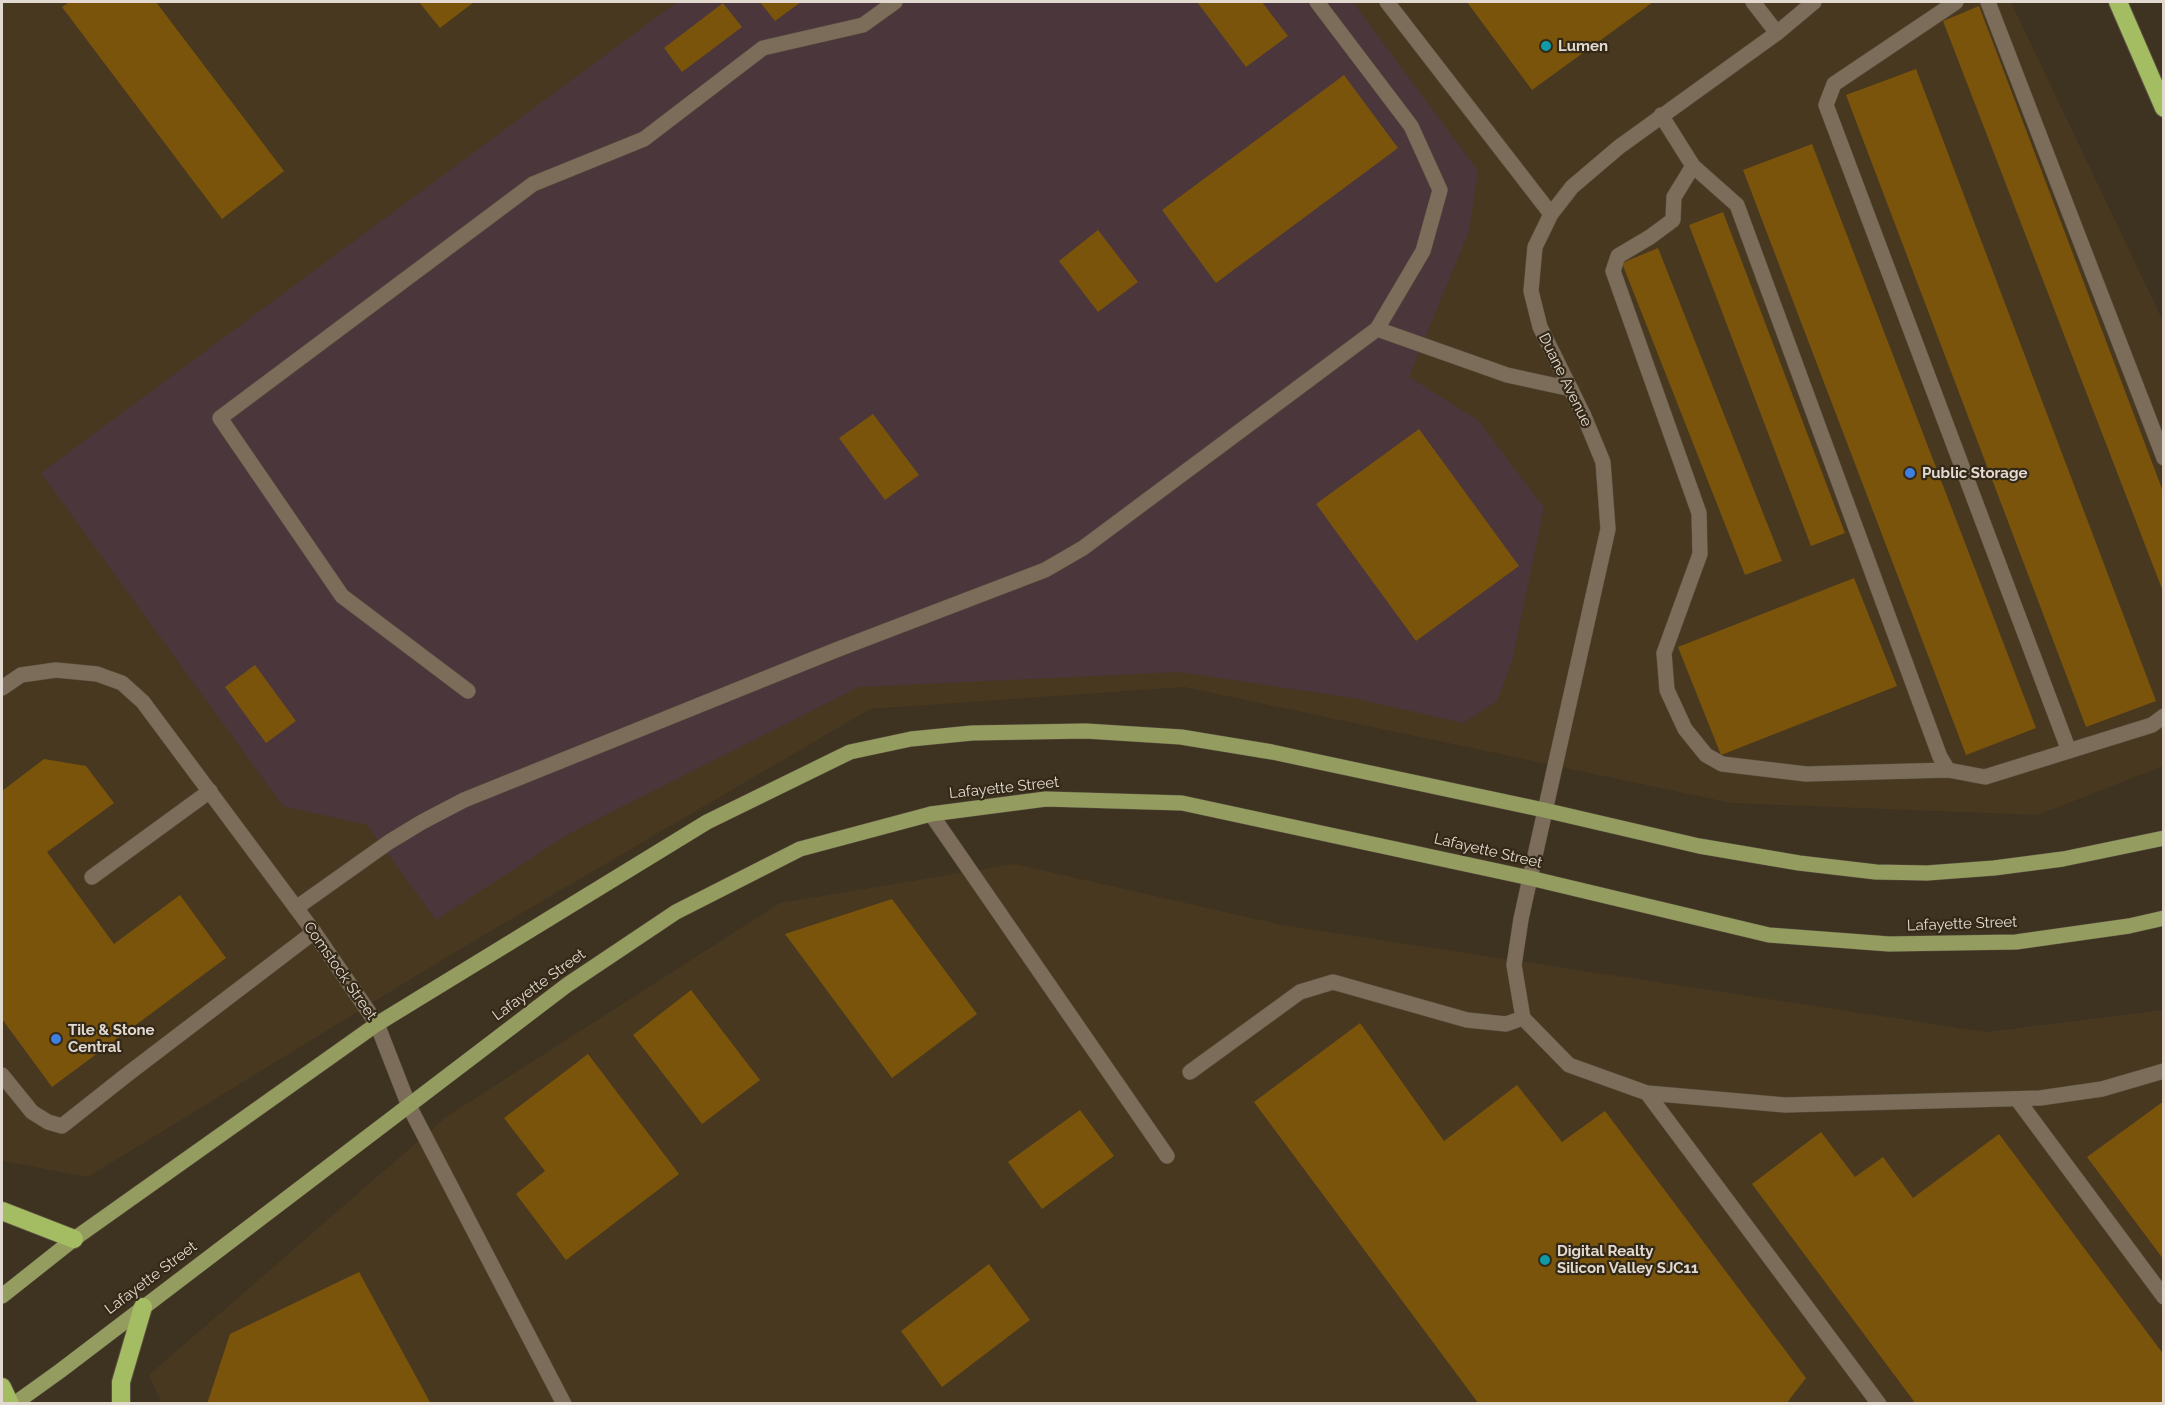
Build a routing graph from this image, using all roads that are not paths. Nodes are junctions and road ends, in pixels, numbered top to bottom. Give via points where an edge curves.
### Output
1 (896, 2) edge
2 (1317, 2) edge
3 (1387, 2) edge
4 (1753, 2) edge
5 (1814, 2) edge
6 (1956, 2) edge
7 (1988, 2) edge
8 (2118, 2) edge
9 (1777, 33) junction
10 (2163, 108) edge
11 (1661, 115) junction
12 (1693, 166) junction
13 (1551, 214) junction
14 (1377, 329) junction
15 (1571, 389) junction
16 (2163, 458) edge
17 (2, 688) edge
18 (468, 691) dead end
19 (2163, 716) edge
20 (2069, 751) junction
21 (1948, 770) junction
22 (210, 791) junction
23 (1544, 810) junction
24 (931, 814) junction
25 (2163, 838) edge
26 (92, 878) dead end
27 (1530, 878) junction
28 (296, 908) junction
29 (2163, 918) edge
30 (314, 932) junction
31 (1523, 1018) junction
32 (377, 1024) junction
33 (2163, 1071) edge
34 (1190, 1072) dead end
35 (2, 1076) edge
36 (1647, 1093) junction
37 (2017, 1099) junction
38 (409, 1106) junction
39 (1167, 1156) dead end
40 (2, 1211) edge
41 (74, 1239) junction
42 (2, 1296) edge
43 (2163, 1297) edge
44 (143, 1307) junction
45 (2, 1387) edge
46 (12, 1404) edge
47 (121, 1404) edge
48 (564, 1404) edge
49 (1879, 1404) edge

1 - 18 street via 863,25 764,48 644,139 533,184 220,418 342,596
2 - 14 street via 1412,126 1440,190 1423,251
3 - 13 street
4 - 9 street
5 - 9 street, Duane Avenue
6 - 20 street via 1834,84 1826,105
7 - 16 street
8 - 10 highway
9 - 11 street, Duane Avenue
11 - 12 street
11 - 13 street, Duane Avenue via 1572,187
12 - 21 street via 1737,205
12 - 21 street via 1674,197 1673,220 1618,256 1613,271 1699,513 1700,554 1664,653 1667,690 1685,729 1706,755 1722,764 1806,774
13 - 15 street, Duane Avenue via 1535,247 1531,291 1540,327
14 - 15 street via 1508,375
14 - 28 street via 1083,548 1045,570 464,800 389,842
15 - 23 street, Duane Avenue via 1603,462 1608,529
17 - 22 street, Comstock Street via 21,675 56,670 98,674 122,683 143,702
19 - 20 street via 2152,725
20 - 21 street via 1985,777
22 - 26 street
22 - 28 street, Comstock Street
23 - 25 main road via 1699,846 1876,872 1994,868 2063,859
23 - 27 street, Duane Avenue
23 - 32 main road via 1272,752 1180,737 1086,731 972,733 910,739 850,752 707,822
24 - 27 main road, Lafayette Street via 1046,799 1182,803
24 - 38 main road, Lafayette Street via 800,849 676,912 567,985
24 - 39 street
27 - 29 main road, Lafayette Street via 1769,934 1890,944 2016,942
27 - 31 street, Duane Avenue via 1514,965
28 - 30 street, Comstock Street
30 - 32 street, Comstock Street
30 - 35 street via 62,1126 32,1112
31 - 34 street via 1506,1024 1467,1020 1333,982 1300,992
31 - 36 street via 1569,1065
32 - 38 street, Comstock Street
32 - 41 main road
33 - 37 street via 2102,1089
36 - 37 street via 1785,1105
36 - 49 street
37 - 43 street
38 - 44 main road, Lafayette Street
38 - 48 street, Comstock Street
40 - 41 highway
41 - 42 main road
44 - 46 main road, Lafayette Street
44 - 47 highway via 121,1382
45 - 46 highway

